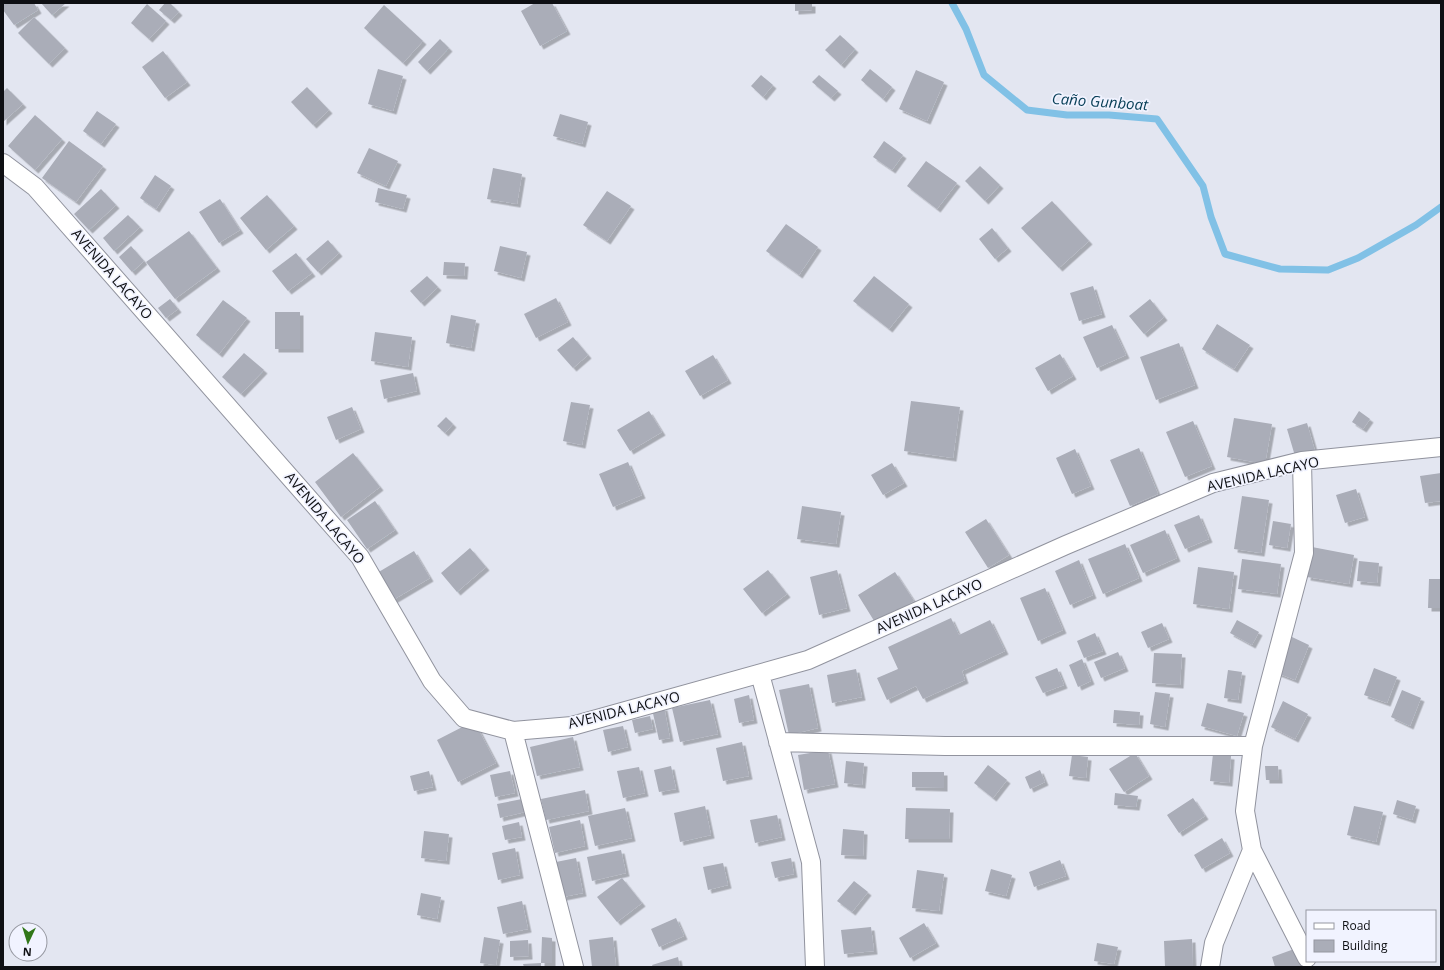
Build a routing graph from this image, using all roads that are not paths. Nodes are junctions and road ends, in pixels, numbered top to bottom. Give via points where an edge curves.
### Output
1 (3, 163) edge
2 (1441, 447) edge
3 (1302, 461) junction
4 (760, 674) junction
5 (513, 731) junction
6 (778, 742) junction
7 (1253, 746) junction
8 (1252, 850) junction
9 (1306, 956) edge
10 (574, 967) edge
11 (815, 967) edge
12 (1210, 967) edge

1 - 5 street, AVENIDA LACAYO via 35,187 360,557 436,687 464,718
2 - 3 street, AVENIDA LACAYO
3 - 4 street, AVENIDA LACAYO via 1213,483 1066,545 808,660
3 - 7 street via 1304,553
4 - 5 street, AVENIDA LACAYO via 572,726
4 - 6 street
5 - 10 street
6 - 7 street via 945,746
6 - 11 street via 811,862
7 - 8 street via 1245,811
8 - 9 street
8 - 12 street via 1214,943

